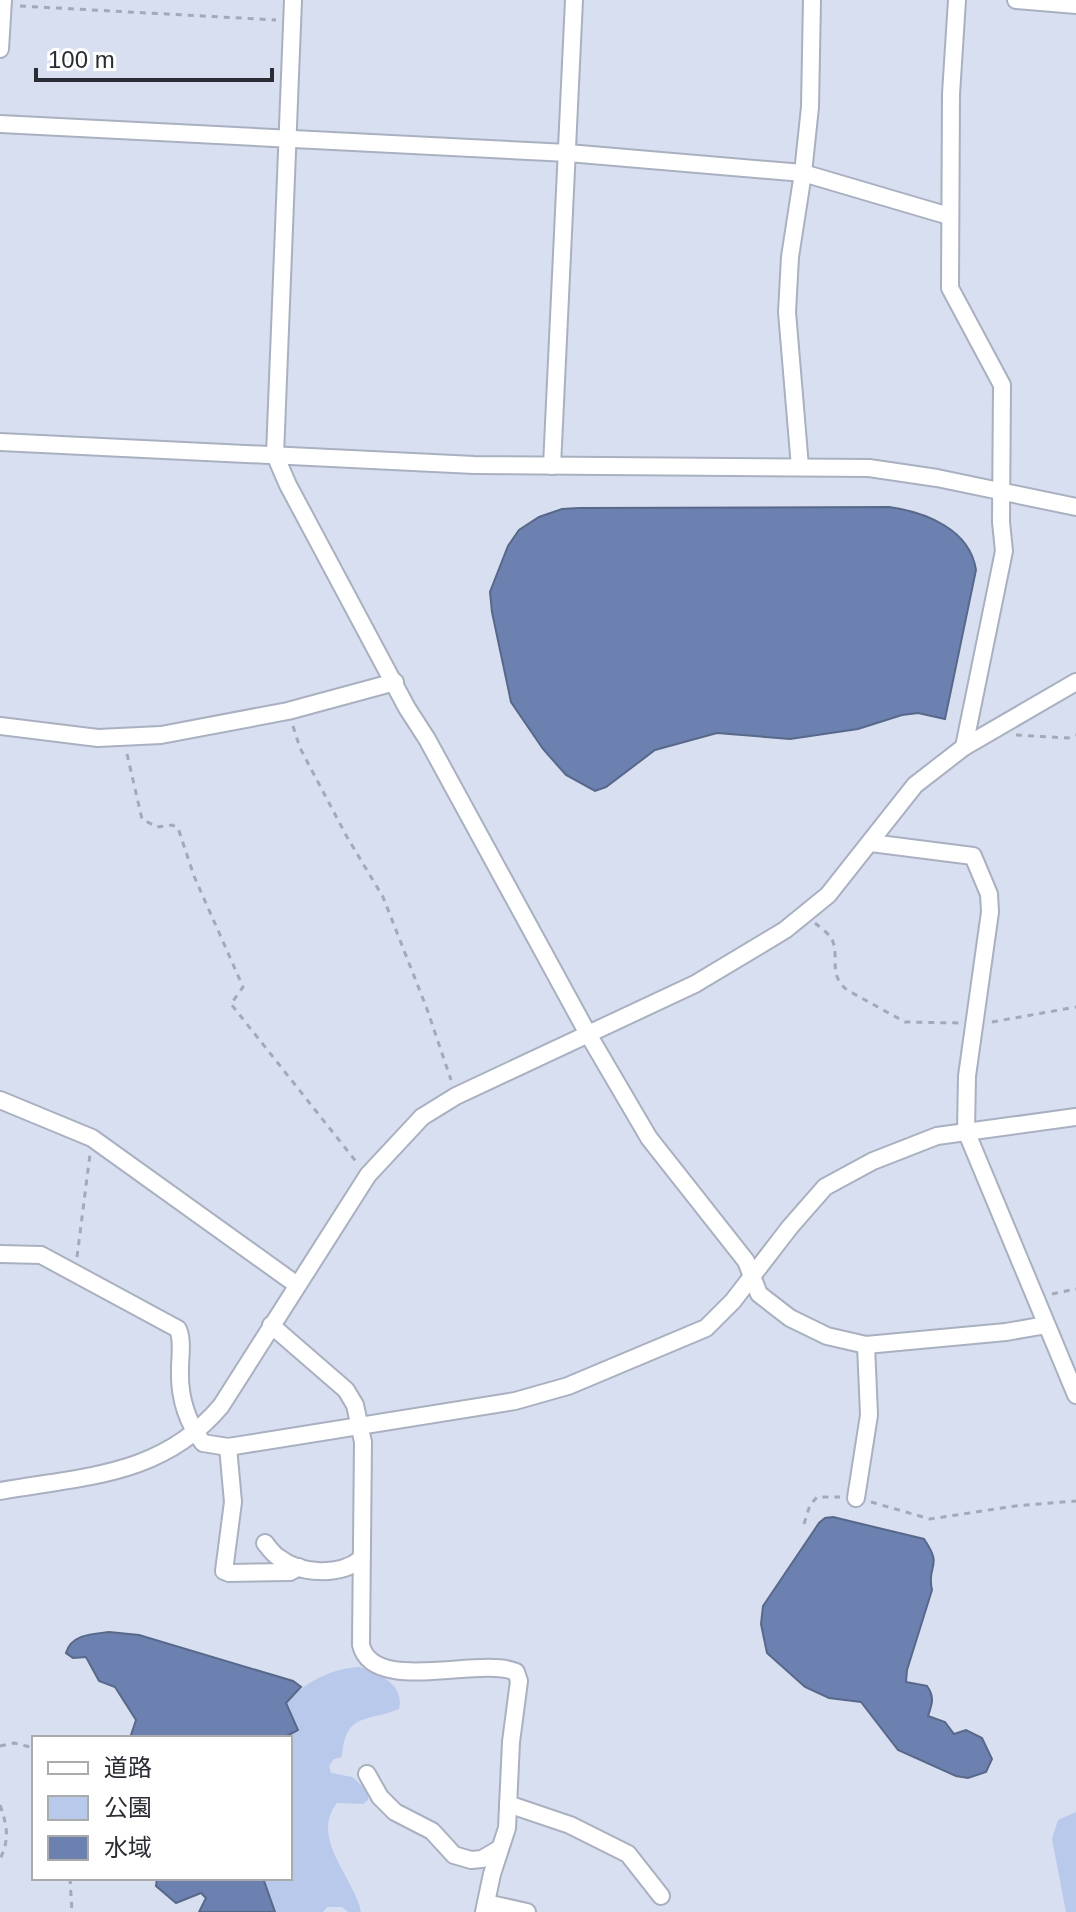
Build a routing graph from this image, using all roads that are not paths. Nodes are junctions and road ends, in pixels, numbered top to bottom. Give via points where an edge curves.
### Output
1 (293, 0) edge
2 (574, 0) edge
3 (812, 0) edge
4 (957, 0) edge
5 (1016, 0) edge
6 (2, 2) edge
7 (1076, 5) edge
8 (0, 49) edge
9 (0, 124) edge
10 (288, 140) junction
11 (568, 153) junction
12 (803, 173) junction
13 (949, 216) junction
14 (0, 442) edge
15 (275, 455) junction
16 (552, 466) junction
17 (800, 467) junction
18 (1002, 492) junction
19 (1076, 507) edge
20 (395, 682) junction
21 (1076, 682) edge
22 (0, 726) edge
23 (964, 747) junction
24 (871, 843) junction
25 (588, 1034) junction
26 (0, 1100) edge
27 (1076, 1117) edge
28 (966, 1131) junction
29 (0, 1254) edge
30 (753, 1277) junction
31 (297, 1285) junction
32 (271, 1325) junction
33 (1046, 1325) junction
34 (866, 1345) junction
35 (1076, 1395) edge
36 (360, 1426) junction
37 (196, 1433) junction
38 (228, 1447) junction
39 (0, 1491) edge
40 (856, 1498) road end
41 (265, 1543) dead end
42 (361, 1559) junction
43 (299, 1567) junction
44 (367, 1774) dead end
45 (508, 1804) junction
46 (499, 1849) junction
47 (661, 1896) dead end
48 (485, 1908) edge
49 (527, 1912) edge

1 - 10 street
2 - 11 street
3 - 12 street
4 - 13 street
5 - 7 street
6 - 8 street
9 - 10 street
10 - 11 street
10 - 15 street
11 - 12 street
11 - 16 street
12 - 13 street
12 - 17 street via 787,312
13 - 18 street via 950,288 1002,385
14 - 15 street
15 - 16 street
15 - 20 street
16 - 17 street
17 - 18 street via 902,472
18 - 19 street
18 - 23 street via 1002,565
20 - 22 street via 288,711 161,735 98,738
20 - 25 street
21 - 23 street
23 - 24 street via 915,785
24 - 25 street via 807,915 728,966
24 - 28 street via 973,856 989,894 967,1076
25 - 30 street via 649,1138
25 - 31 street via 422,1117 368,1175
26 - 31 street via 92,1138
27 - 28 street
28 - 30 street via 937,1136 873,1161 825,1187
28 - 33 street
29 - 37 street via 41,1255 178,1329 187,1420
30 - 34 street via 759,1294 790,1318 827,1336
30 - 36 street via 706,1328 568,1386 515,1401
31 - 32 street
32 - 36 street via 346,1390
32 - 37 street via 221,1406
33 - 34 street
33 - 35 street
34 - 40 street via 869,1415
36 - 38 street
36 - 42 street
37 - 38 street via 203,1443
37 - 39 street via 128,1468
38 - 43 street via 233,1502 224,1571 290,1572
41 - 43 street
42 - 43 street via 342,1571
42 - 45 street via 361,1645 372,1665 387,1670 493,1666 516,1672
44 - 46 street via 395,1812 432,1831 454,1855 482,1859
45 - 46 street
45 - 47 street via 570,1825 628,1854
46 - 48 street
48 - 49 street

